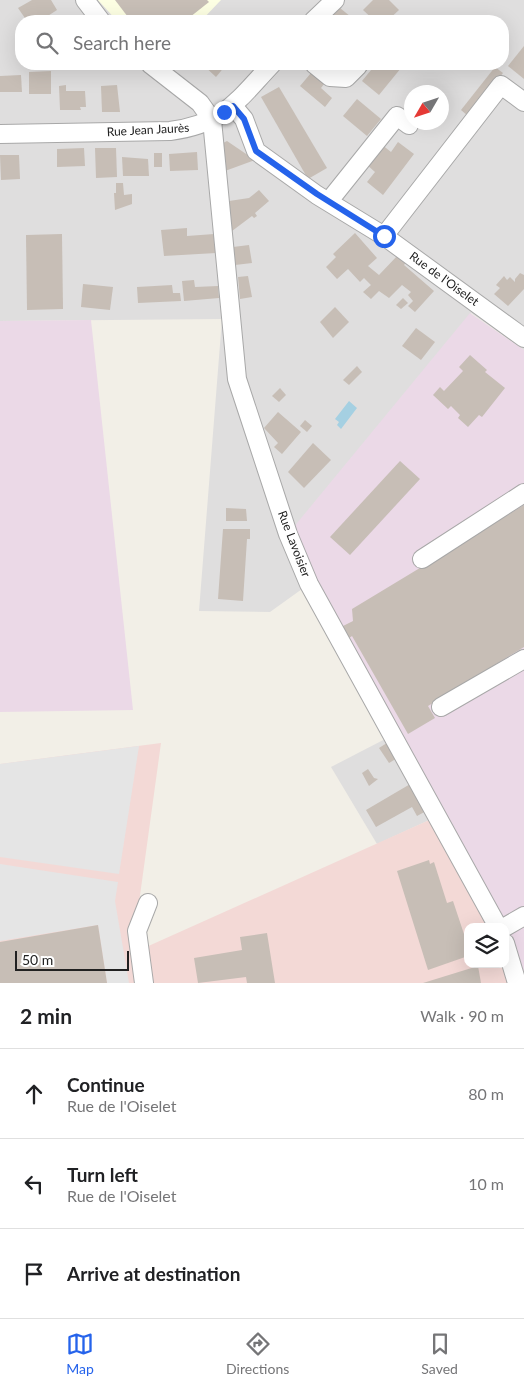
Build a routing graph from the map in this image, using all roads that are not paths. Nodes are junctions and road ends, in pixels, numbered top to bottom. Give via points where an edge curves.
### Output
1 (85, 0) edge
2 (334, 0) edge
3 (96, 15) edge
4 (319, 15) edge
5 (158, 70) edge
6 (266, 70) edge
7 (321, 70) edge
8 (354, 70) edge
9 (524, 102) edge
10 (233, 106) junction
11 (212, 120) junction
12 (404, 121) edge
13 (0, 134) edge
14 (329, 201) junction
15 (384, 236) junction
16 (524, 338) edge
17 (524, 493) edge
18 (422, 559) dead end
19 (524, 659) edge
20 (441, 708) dead end
21 (148, 903) dead end
22 (524, 916) edge
23 (496, 923) edge
24 (509, 925) edge
25 (509, 956) edge
26 (144, 983) edge
27 (517, 983) edge

1 - 3 street
2 - 4 street
5 - 11 street via 200,104
6 - 10 street, Rue Jean Jaurès
7 - 8 street via 330,77 346,78
9 - 15 street via 501,85
10 - 11 street, Rue Jean Jaurès
10 - 14 street, Rue de l'Oiselet via 244,119 256,151
11 - 13 street, Rue Jean Jaurès via 196,128 170,131
11 - 23 street, Rue Lavoisier via 237,379 288,534 309,584
12 - 14 street via 397,116
14 - 15 street, Rue de l'Oiselet
15 - 16 street, Rue de l'Oiselet
17 - 18 street
19 - 20 street
21 - 26 street via 136,931
22 - 24 street
25 - 27 street

